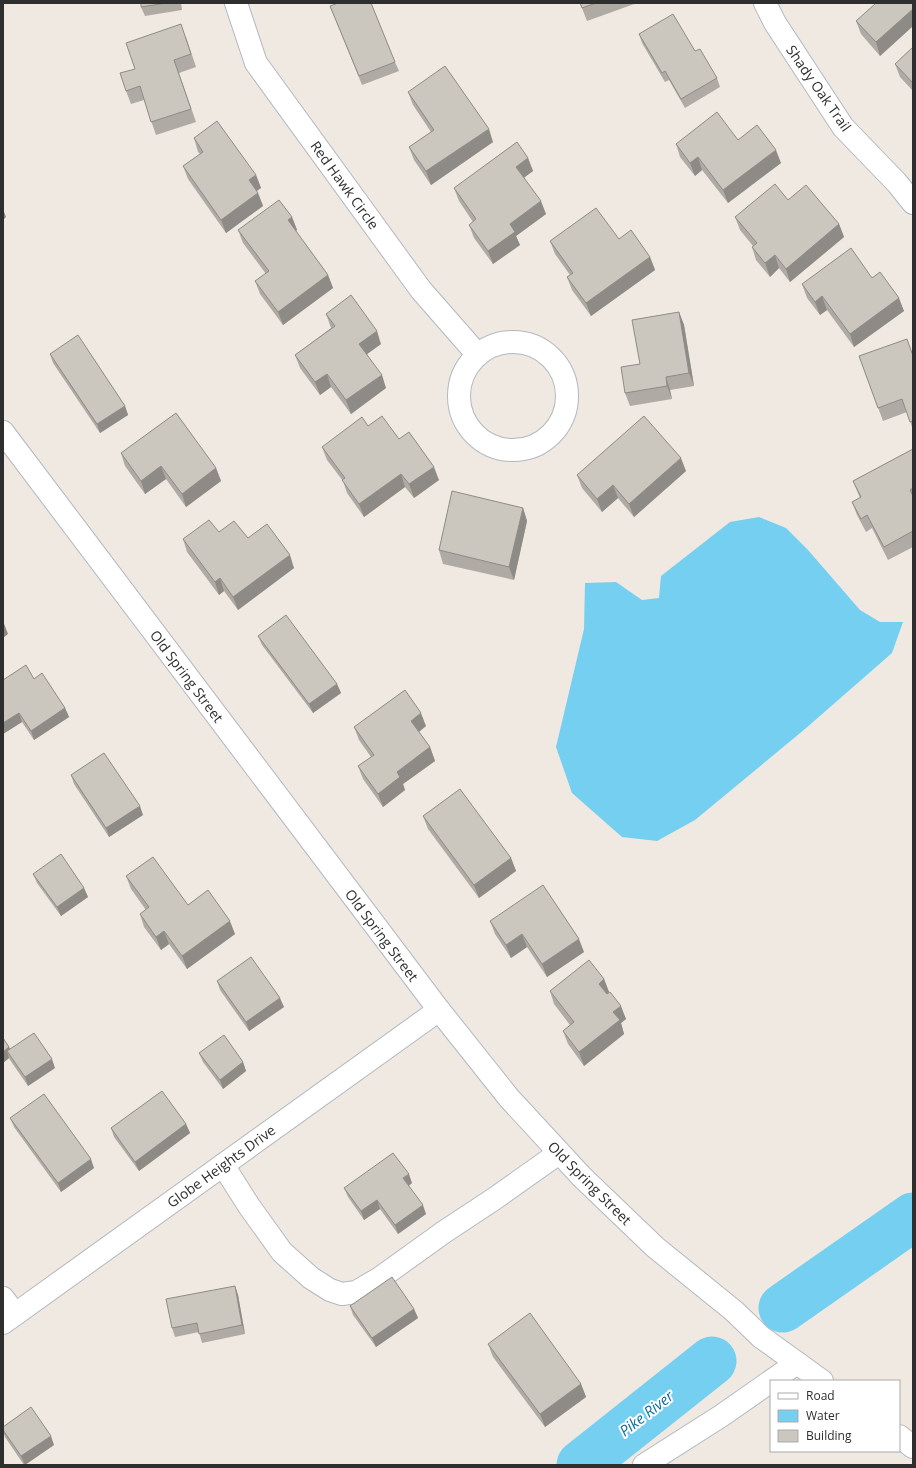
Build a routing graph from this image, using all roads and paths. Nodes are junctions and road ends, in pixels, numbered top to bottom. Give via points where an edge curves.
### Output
1 (236, 3) edge
2 (765, 3) edge
3 (913, 203) edge
4 (477, 354) junction
5 (3, 432) edge
6 (439, 1010) junction
7 (559, 1153) junction
8 (223, 1165) junction
9 (7, 1312) edge
10 (797, 1363) junction
11 (773, 1380) edge
12 (821, 1380) edge
13 (770, 1382) edge
14 (900, 1437) edge
15 (913, 1446) edge
16 (644, 1465) edge

1 - 4 street, Red Hawk Circle via 256,63 421,290
2 - 3 street, Shady Oak Trail via 775,23 842,127 898,183
4 - 4 street via 466,368 459,384 458,401 463,418 473,433 486,444 503,450 521,450 538,445 553,434 563,418 568,400 566,382 554,361 545,352 529,344 511,341 493,345
5 - 6 street, Old Spring Street
6 - 7 street, Old Spring Street via 509,1098
6 - 8 street, Globe Heights Drive
7 - 8 street via 380,1278 356,1292 342,1294 310,1278 282,1252
7 - 10 street, Old Spring Street via 654,1247 734,1311 761,1337
8 - 9 street, Globe Heights Drive
10 - 11 street
10 - 12 street, Old Spring Street
13 - 16 street
14 - 15 street

